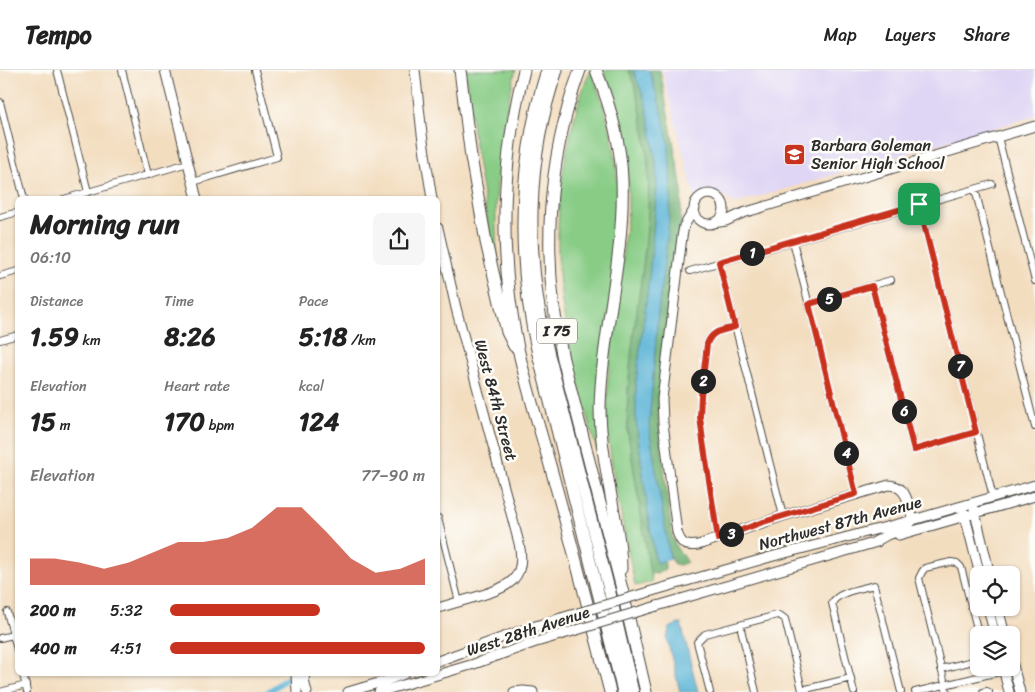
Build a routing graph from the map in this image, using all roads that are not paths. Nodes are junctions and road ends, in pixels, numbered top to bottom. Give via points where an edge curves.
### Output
1 (57, 70) edge
2 (122, 70) edge
3 (165, 70) edge
4 (256, 70) edge
5 (415, 70) edge
6 (460, 70) edge
7 (524, 70) edge
8 (547, 70) edge
9 (557, 70) edge
10 (580, 70) edge
11 (596, 70) edge
12 (0, 102) edge
13 (1035, 126) edge
14 (998, 137) junction
15 (188, 163) junction
16 (148, 175) junction
17 (192, 182) junction
18 (992, 184) dead end
19 (975, 189) junction
20 (88, 192) junction
21 (23, 196) edge
22 (74, 196) edge
23 (196, 196) edge
24 (432, 196) edge
25 (722, 202) junction
26 (919, 204) junction
27 (695, 208) junction
28 (15, 213) edge
29 (743, 213) junction
30 (0, 217) edge
31 (710, 223) junction
32 (440, 237) edge
33 (682, 237) junction
34 (793, 240) junction
35 (719, 262) junction
36 (690, 271) dead end
37 (15, 272) edge
38 (0, 276) edge
39 (891, 280) dead end
40 (1035, 281) edge
41 (872, 286) junction
42 (809, 304) junction
43 (735, 327) junction
44 (15, 336) edge
45 (0, 340) edge
46 (521, 359) junction
47 (1035, 427) edge
48 (976, 432) junction
49 (1035, 485) edge
50 (856, 494) junction
51 (1035, 496) edge
52 (993, 497) junction
53 (972, 503) junction
54 (962, 506) junction
55 (975, 514) junction
56 (783, 516) junction
57 (965, 516) junction
58 (913, 520) junction
59 (440, 526) edge
60 (718, 539) junction
61 (873, 543) junction
62 (978, 566) edge
63 (988, 566) edge
64 (622, 589) junction
65 (652, 591) joint
66 (459, 602) junction
67 (657, 606) joint
68 (440, 607) edge
69 (7, 612) dead end
70 (740, 624) junction
71 (976, 626) edge
72 (13, 635) junction
73 (0, 638) edge
74 (15, 642) edge
75 (440, 661) edge
76 (970, 662) edge
77 (941, 670) junction
78 (440, 674) edge
79 (23, 676) edge
80 (296, 676) edge
81 (305, 676) edge
82 (399, 676) edge
83 (433, 676) edge
84 (976, 676) edge
85 (1005, 676) edge
86 (1016, 676) edge
87 (851, 678) junction
88 (945, 684) junction
89 (26, 689) edge
90 (824, 689) edge
91 (802, 691) edge
92 (0, 692) edge
93 (297, 692) edge
94 (307, 692) edge
95 (348, 692) edge
96 (379, 692) edge
97 (514, 692) edge
98 (533, 692) edge
99 (610, 692) edge
100 (623, 692) edge
101 (633, 692) edge
102 (646, 692) edge
103 (710, 692) edge
104 (756, 692) edge
105 (854, 692) edge
106 (901, 692) edge
107 (916, 692) edge
108 (947, 692) edge
109 (982, 692) edge
110 (989, 692) edge
111 (1009, 692) edge
112 (1020, 692) edge

1 - 20 street
2 - 16 street
3 - 15 street
4 - 17 street via 277,157
5 - 24 street
6 - 46 highway via 486,242 507,332
7 - 46 highway, I 75 via 511,136 505,224 509,292
8 - 100 highway via 536,108 526,167 522,222 525,279 538,354
9 - 101 highway via 543,121 535,170 534,280 547,348
10 - 64 highway, I 75 via 564,120 554,174 549,226 550,275 562,353
11 - 64 highway via 611,114 622,180 622,212 600,408 606,471 621,550
12 - 21 street
13 - 14 street
14 - 29 street
14 - 40 street
15 - 16 street
15 - 17 street
16 - 20 street
17 - 23 street
18 - 19 street
19 - 26 street
19 - 47 street
20 - 22 street
25 - 27 street via 712,194 703,195
25 - 29 street via 730,210
25 - 31 street via 723,215
26 - 34 street
26 - 48 street
27 - 31 street via 699,220
27 - 33 street via 684,226
28 - 30 street
29 - 31 street
31 - 33 street via 690,226
32 - 66 street, West 84th Street via 522,558 519,572 502,589
33 - 60 street via 662,399 663,423 679,539 691,546
34 - 35 street
34 - 42 street
35 - 36 street
35 - 43 street
37 - 38 street
39 - 41 street
41 - 42 street
41 - 48 street via 914,450
42 - 50 street
43 - 56 street
43 - 60 street via 716,332 709,338 701,396 700,417
44 - 45 street
46 - 99 highway, I 75
48 - 52 street
49 - 52 street, Northwest 87th Avenue
50 - 56 street
50 - 58 street via 889,485 901,488
51 - 55 street, Northwest 87th Avenue
52 - 53 street, Northwest 87th Avenue
53 - 54 street, Northwest 87th Avenue
53 - 55 street
54 - 57 street
54 - 58 street, Northwest 87th Avenue
55 - 57 street, Northwest 87th Avenue
55 - 63 street
56 - 60 street
57 - 61 street, Northwest 87th Avenue
57 - 62 street
58 - 61 street via 905,528
58 - 65 street, Northwest 87th Avenue
59 - 66 street
61 - 67 street, Northwest 87th Avenue
64 - 102 highway, I 75
65 - 75 street, West 28th Avenue, bridge via 523,630
66 - 68 street
67 - 78 street, West 28th Avenue, bridge
69 - 72 street
70 - 91 street via 776,615 785,619
70 - 103 street via 705,634 697,642
70 - 104 street
71 - 77 street via 961,567 951,562 925,568 918,578
72 - 73 street
72 - 74 street
76 - 77 street
77 - 88 street
79 - 89 street
80 - 93 street
81 - 94 street
82 - 95 street
83 - 96 street, West 28th Avenue, bridge
84 - 88 street
85 - 111 street
86 - 112 street
87 - 90 street
87 - 105 street
87 - 106 street via 832,603 840,594 874,585
88 - 107 street
88 - 108 street
89 - 92 street
90 - 91 street
97 - 98 street
109 - 110 street

